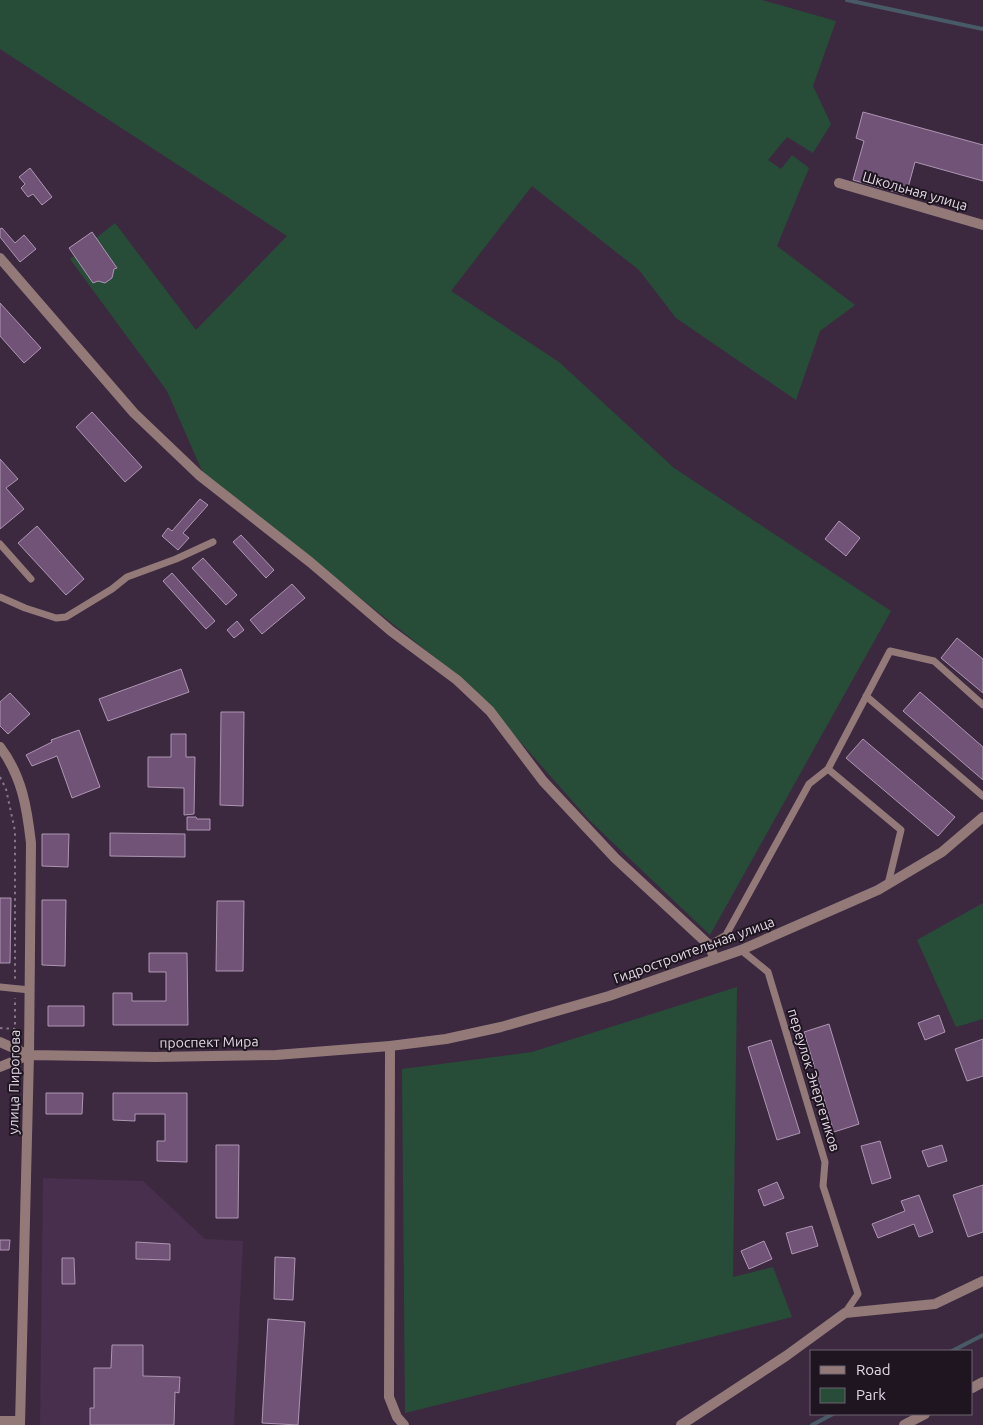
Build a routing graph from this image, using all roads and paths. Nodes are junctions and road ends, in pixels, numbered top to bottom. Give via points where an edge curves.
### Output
1 (839, 183) dead end
2 (983, 225) edge
3 (0, 258) edge
4 (213, 542) dead end
5 (0, 544) edge
6 (31, 579) dead end
7 (0, 597) edge
8 (866, 696) junction
9 (983, 705) edge
10 (0, 747) edge
11 (828, 769) junction
12 (0, 777) edge
13 (983, 796) edge
14 (983, 817) edge
15 (888, 884) junction
16 (709, 945) junction
17 (741, 950) junction
18 (715, 959) junction
19 (0, 986) edge
20 (15, 989) junction
21 (30, 990) junction
22 (0, 1028) edge
23 (0, 1042) edge
24 (390, 1046) junction
25 (29, 1055) junction
26 (0, 1067) edge
27 (983, 1280) edge
28 (845, 1313) junction
29 (923, 1415) edge
30 (0, 1421) edge
31 (20, 1423) edge
32 (404, 1425) edge
33 (681, 1425) edge
34 (904, 1425) edge

1 - 2 street, Школьная улица
3 - 16 street via 134,414 199,475 310,562 391,632 457,680 490,711 543,781 615,858
4 - 7 lane via 127,577 66,617 56,618
5 - 6 lane
8 - 9 lane via 890,651 934,661
8 - 11 lane
8 - 13 lane
10 - 21 street, улица Пирогова via 19,780 27,810 31,843
11 - 15 lane via 901,830
11 - 16 lane via 809,784 726,935
12 - 20 path via 6,789 15,831
14 - 15 street, Гидростроительная улица via 942,852
15 - 17 street, Гидростроительная улица
16 - 18 street
17 - 18 street, Гидростроительная улица
17 - 28 lane, переулок Энергетиков via 768,972 826,1162 823,1186 858,1294
18 - 24 street, Гидростроительная улица via 609,996 501,1027 446,1039
19 - 20 lane
20 - 21 lane
20 - 22 path via 15,1029
21 - 25 street, улица Пирогова
23 - 25 street, проспект Мира
24 - 25 street, проспект Мира via 276,1055
24 - 32 street via 389,1397
25 - 26 street, проспект Мира
25 - 31 street, улица Пирогова
27 - 28 street via 935,1304
28 - 33 street
29 - 34 street
30 - 31 street

